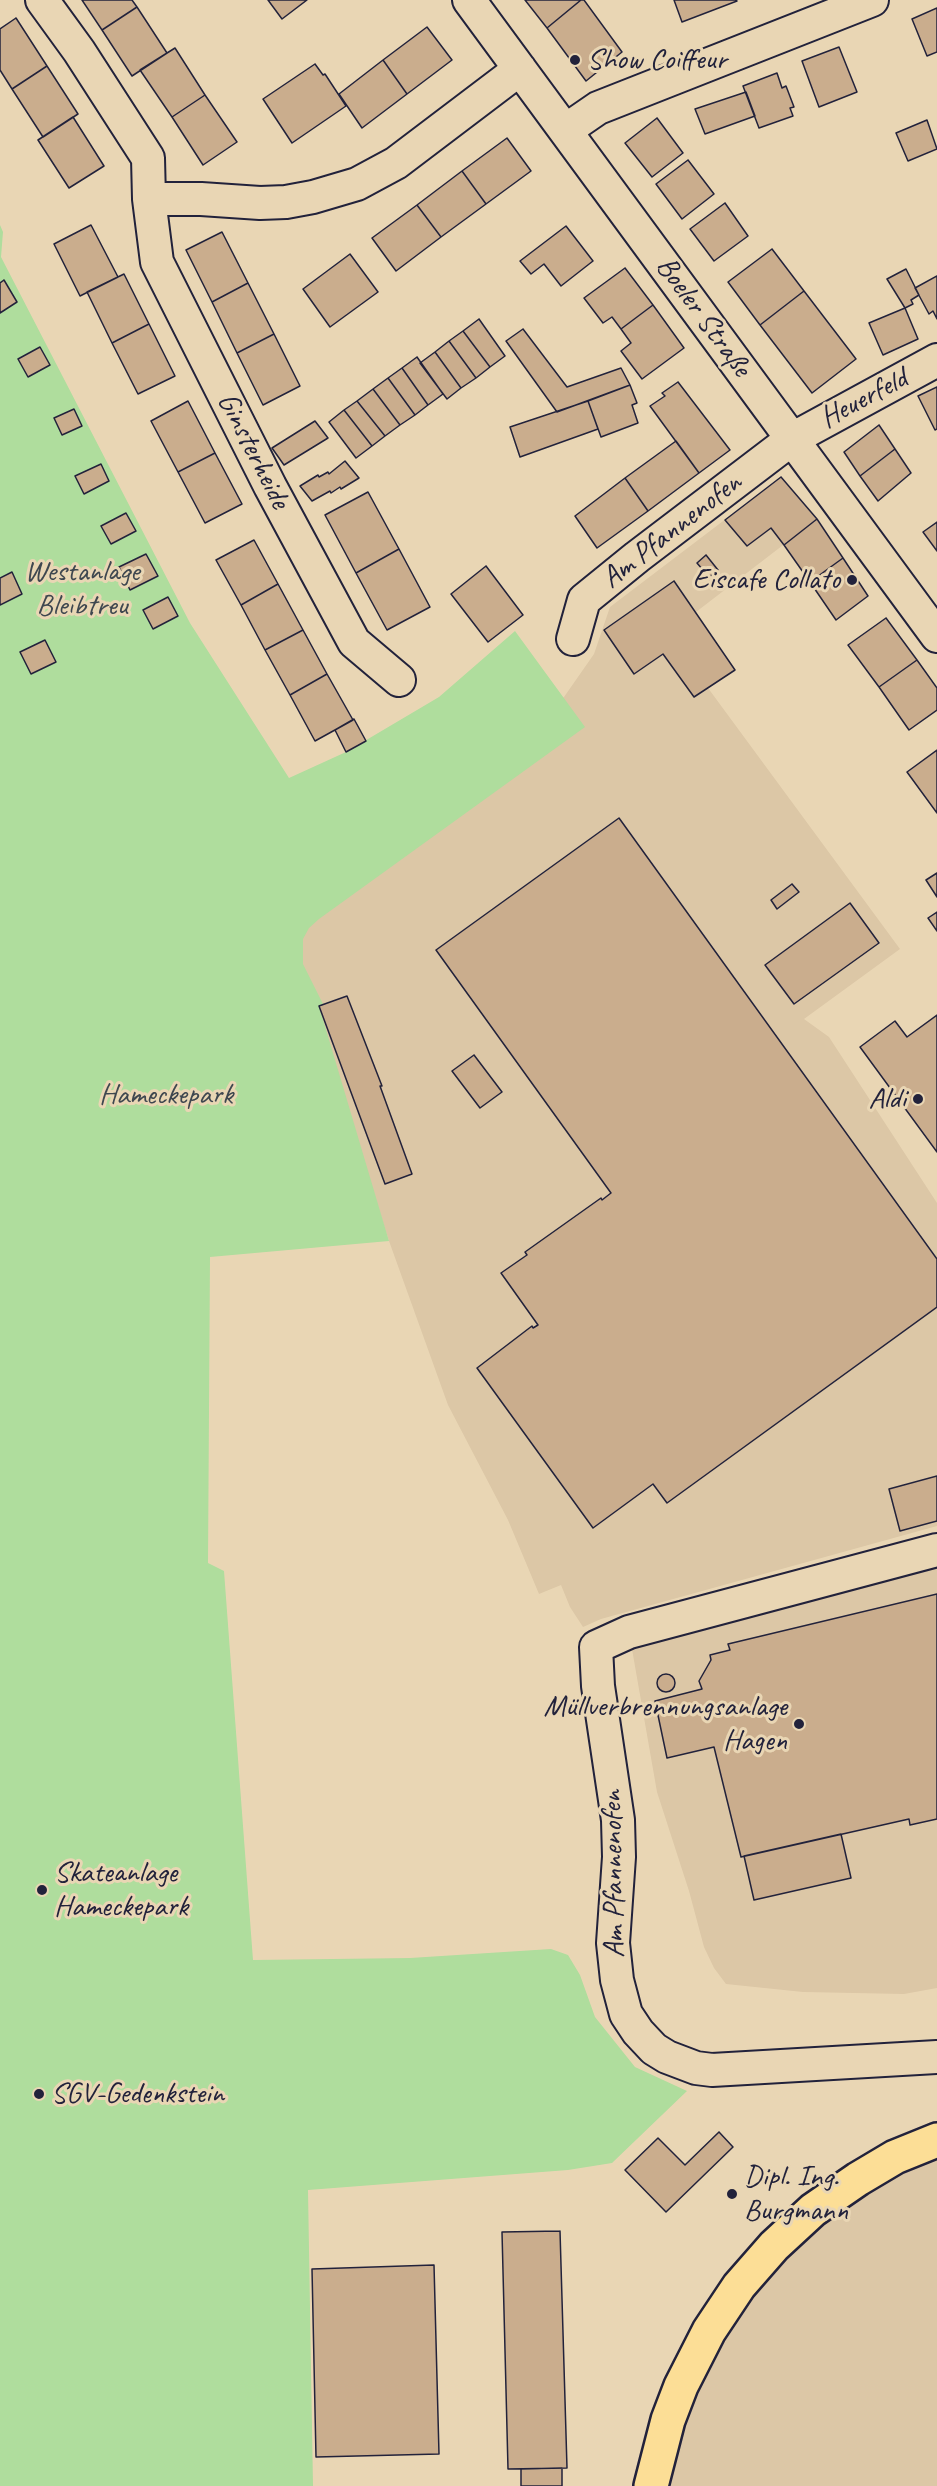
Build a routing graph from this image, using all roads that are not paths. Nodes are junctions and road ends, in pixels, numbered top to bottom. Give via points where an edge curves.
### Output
1 (42, 0) edge
2 (469, 0) edge
3 (872, 0) edge
4 (520, 69) junction
5 (566, 130) junction
6 (149, 199) junction
7 (937, 360) edge
8 (792, 439) junction
9 (937, 636) edge
10 (573, 639) dead end
11 (399, 680) dead end
12 (937, 1550) edge
13 (937, 2057) edge
14 (937, 2140) edge
15 (651, 2486) edge

1 - 6 street, Ginsterheide via 148,158
2 - 4 street, Boeler Straße
3 - 5 street via 598,108
4 - 5 street, Boeler Straße
4 - 6 street via 396,163 357,184 286,202
5 - 8 street, Boeler Straße
6 - 11 street, Ginsterheide via 157,262 270,486 354,642
7 - 8 street, Heuerfeld
8 - 9 street, Boeler Straße
8 - 10 street, Am Pfannenofen via 584,600
12 - 13 street, Am Pfannenofen via 629,1632 596,1647 618,1820 614,1943 617,1980 626,2014 638,2032 667,2057 712,2070
14 - 15 main road via 895,2157 813,2210 739,2286 709,2331 681,2386

